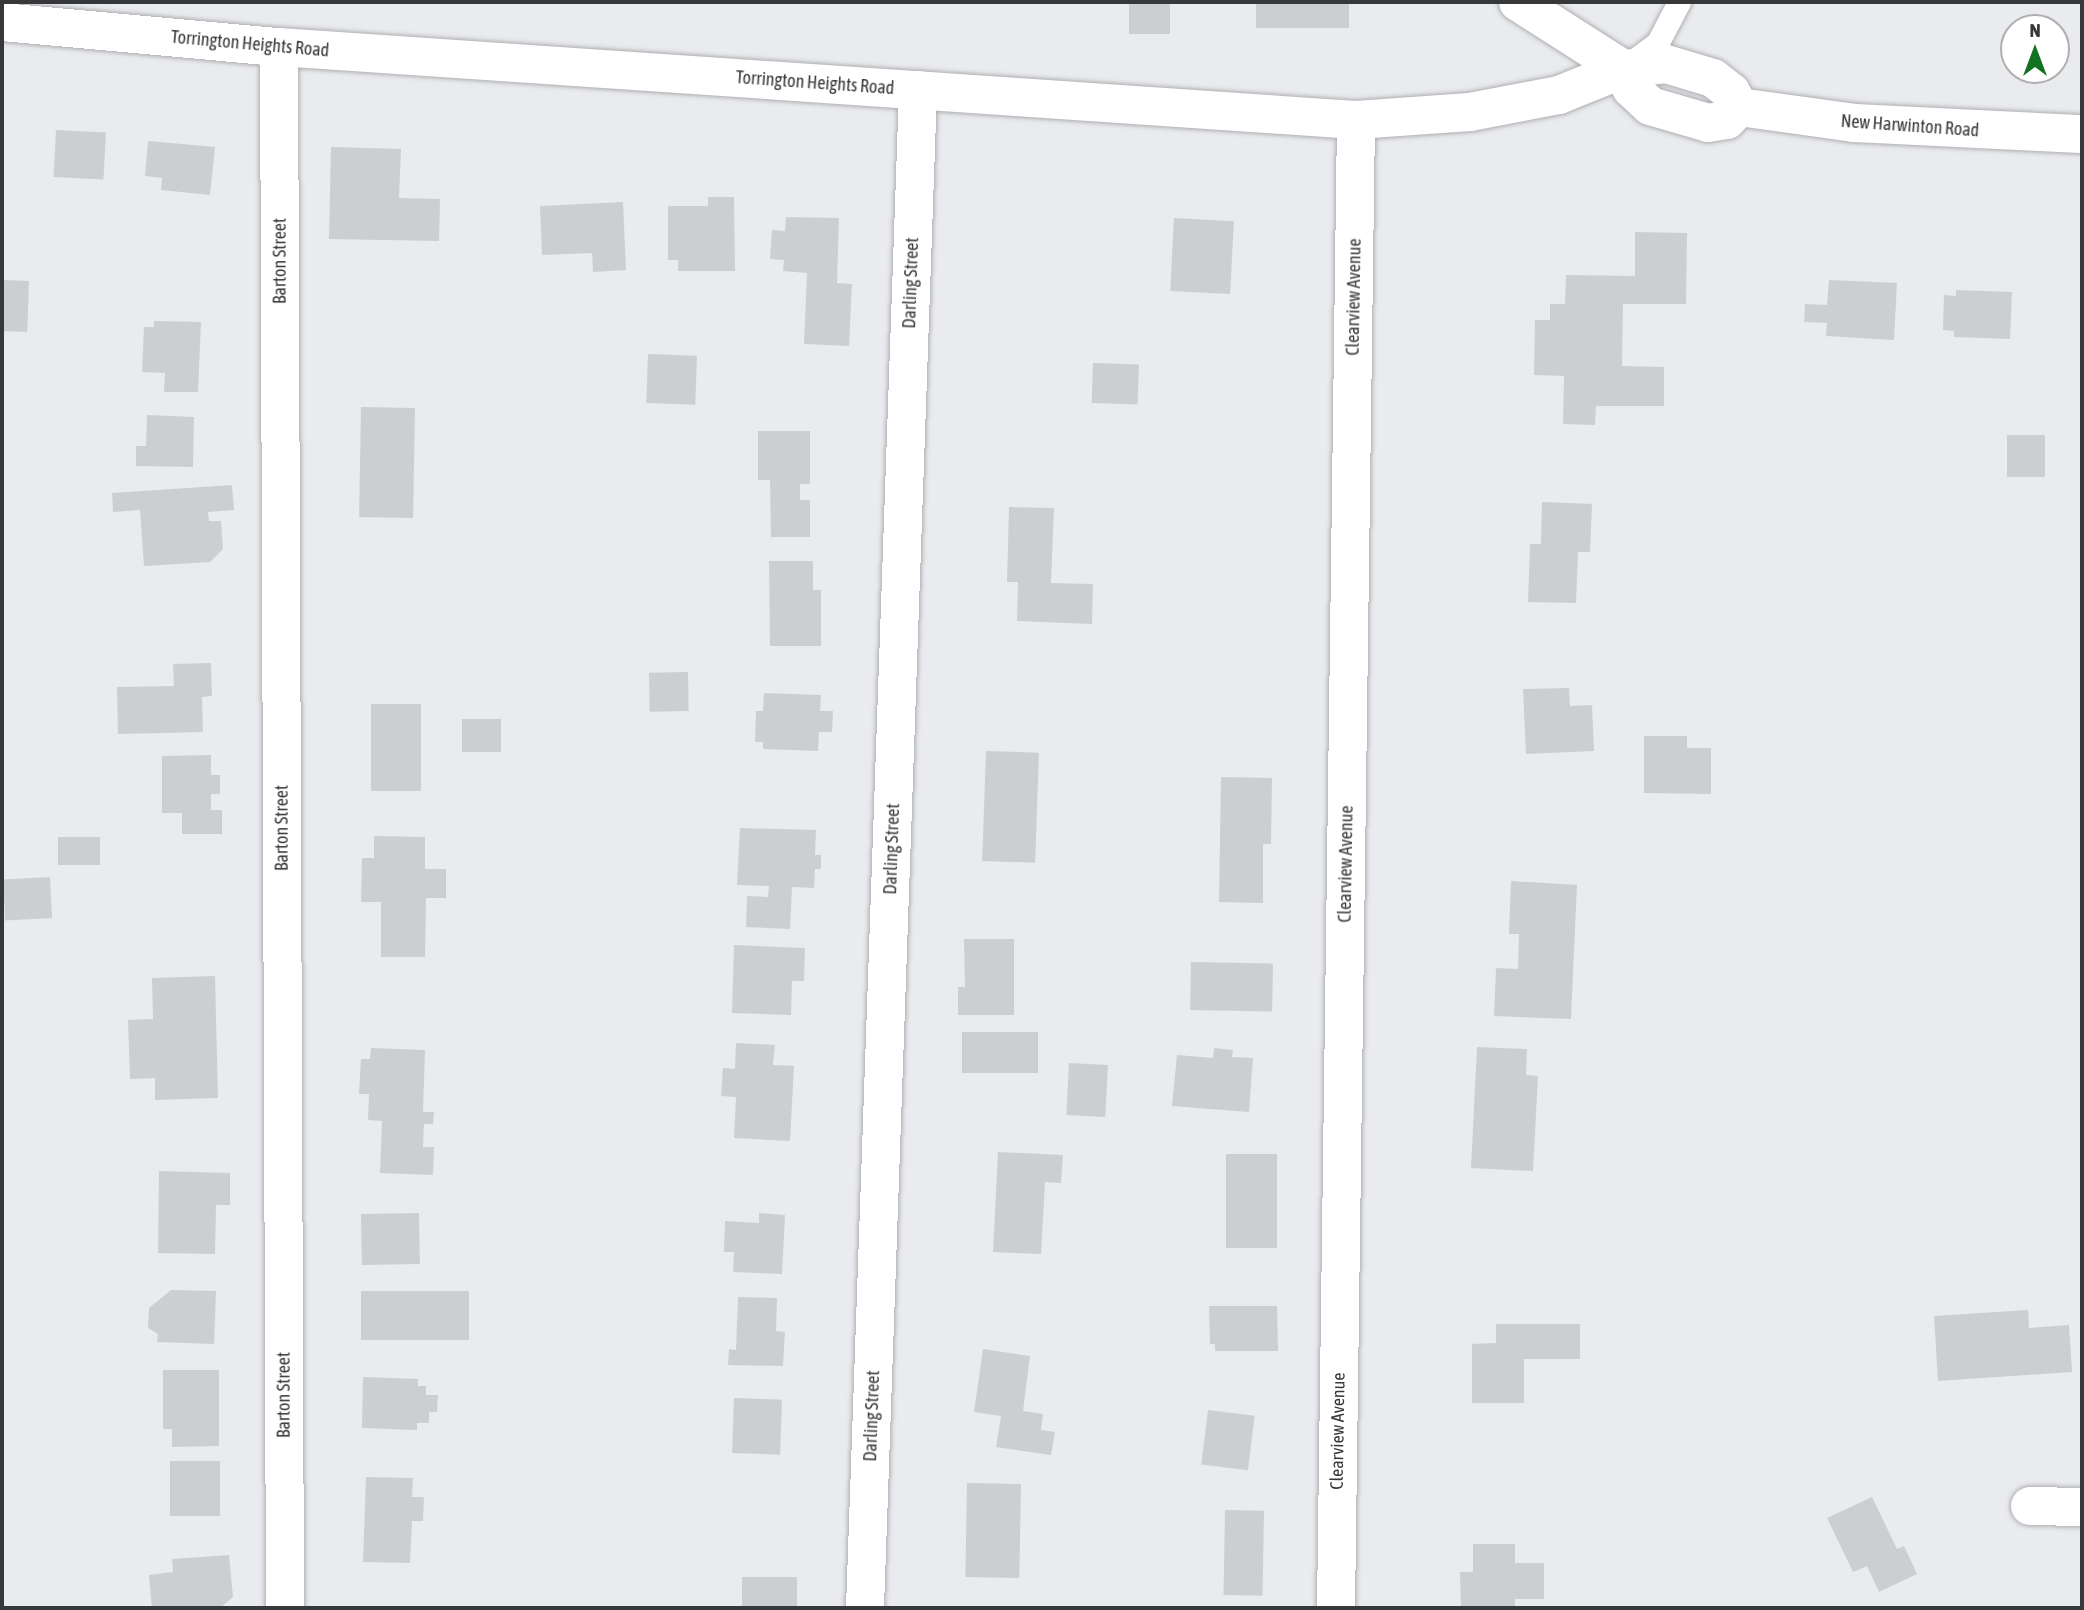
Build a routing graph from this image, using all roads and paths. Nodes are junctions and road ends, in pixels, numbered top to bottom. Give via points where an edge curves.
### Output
1 (1518, 2) edge
2 (1679, 2) edge
3 (2, 22) edge
4 (279, 47) junction
5 (1623, 69) junction
6 (918, 90) junction
7 (1356, 120) junction
8 (2082, 134) edge
9 (2030, 1506) dead end
10 (2082, 1507) edge
11 (285, 1608) edge
12 (866, 1608) edge
13 (1336, 1608) edge

1 - 5 street
2 - 5 lane via 1658,43
3 - 4 street, Torrington Heights Road
4 - 6 street, Torrington Heights Road
4 - 11 street, Barton Street
5 - 7 street, Torrington Heights Road via 1546,98 1470,112
5 - 8 street, New Harwinton Road via 1665,64 1713,78 1731,92 1740,107 1854,123
6 - 7 street, Torrington Heights Road
6 - 12 street, Darling Street
7 - 13 street, Clearview Avenue
9 - 10 street

